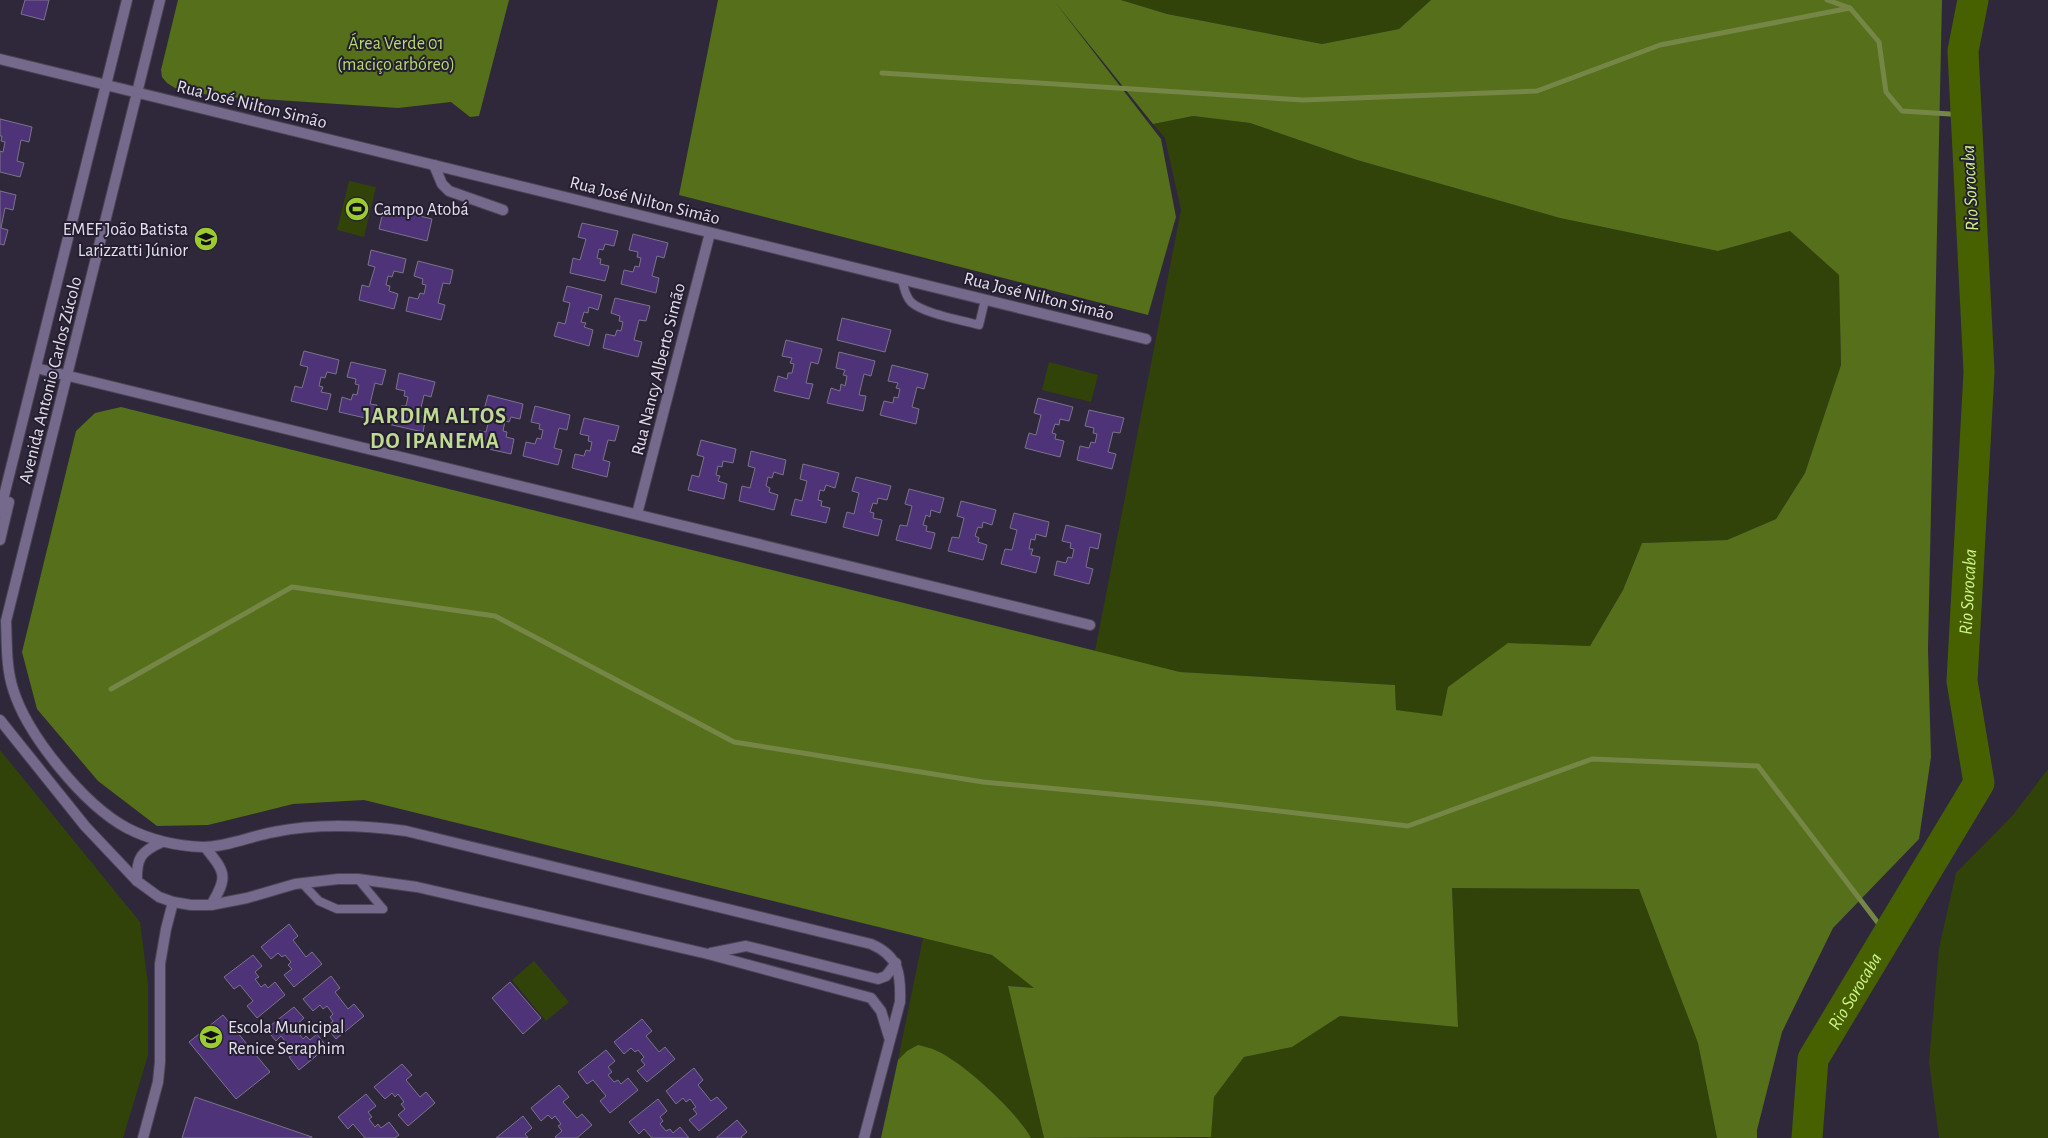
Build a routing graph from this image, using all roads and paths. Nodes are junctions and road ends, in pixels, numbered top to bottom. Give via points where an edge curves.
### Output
1 (128, 0) edge
2 (160, 0) edge
3 (0, 60) edge
4 (107, 85) junction
5 (137, 93) junction
6 (434, 165) junction
7 (503, 210) dead end
8 (710, 233) junction
9 (902, 280) junction
10 (986, 300) junction
11 (1146, 339) dead end
12 (36, 368) junction
13 (68, 376) junction
14 (6, 487) junction
15 (0, 512) edge
16 (637, 514) junction
17 (0, 540) edge
18 (3, 623) edge
19 (1090, 625) dead end
20 (0, 720) edge
21 (162, 842) junction
22 (205, 847) junction
23 (358, 879) junction
24 (137, 881) junction
25 (302, 883) junction
26 (173, 902) junction
27 (211, 905) junction
28 (708, 954) junction
29 (896, 963) junction
30 (890, 1038) junction
31 (143, 1138) edge
32 (864, 1138) edge

1 - 4 street, Avenida Antonio Carlos Zúcolo
2 - 5 street, Avenida Antonio Carlos Zúcolo
3 - 4 street, Rua José Nilton Simão
4 - 5 street, Rua José Nilton Simão
4 - 12 street, Avenida Antonio Carlos Zúcolo
5 - 6 street, Rua José Nilton Simão
5 - 13 street, Avenida Antonio Carlos Zúcolo
6 - 7 street via 442,184 449,191
6 - 8 street, Rua José Nilton Simão
8 - 9 street, Rua José Nilton Simão
8 - 16 street, Rua Nancy Alberto Simão
9 - 10 street, Rua José Nilton Simão
9 - 10 lane via 906,294 920,308 979,325
10 - 11 street, Rua José Nilton Simão
12 - 13 street
12 - 14 street, Avenida Antonio Carlos Zúcolo
13 - 16 street
13 - 18 street, Avenida Antonio Carlos Zúcolo
14 - 15 street, Avenida Antonio Carlos Zúcolo
14 - 17 street, Avenida Antonio Carlos Zúcolo via 10,502
16 - 19 street
18 - 21 street, Avenida Antonio Carlos Zúcolo via 9,674 34,735 85,795 112,818 133,831
20 - 24 street via 85,826
21 - 22 street
21 - 24 street via 142,854 138,861
22 - 27 street via 223,877
22 - 29 street via 274,832 324,826 355,825 406,831 871,944 889,954
23 - 25 street
23 - 25 lane via 383,909 337,909 319,901
23 - 28 street via 417,887
24 - 26 street via 159,897
25 - 27 street
26 - 27 street
26 - 31 street via 160,964 158,1082
28 - 29 street via 746,946 878,979 886,976
28 - 30 street via 870,998 882,1011
29 - 30 street via 900,1002
30 - 32 street

